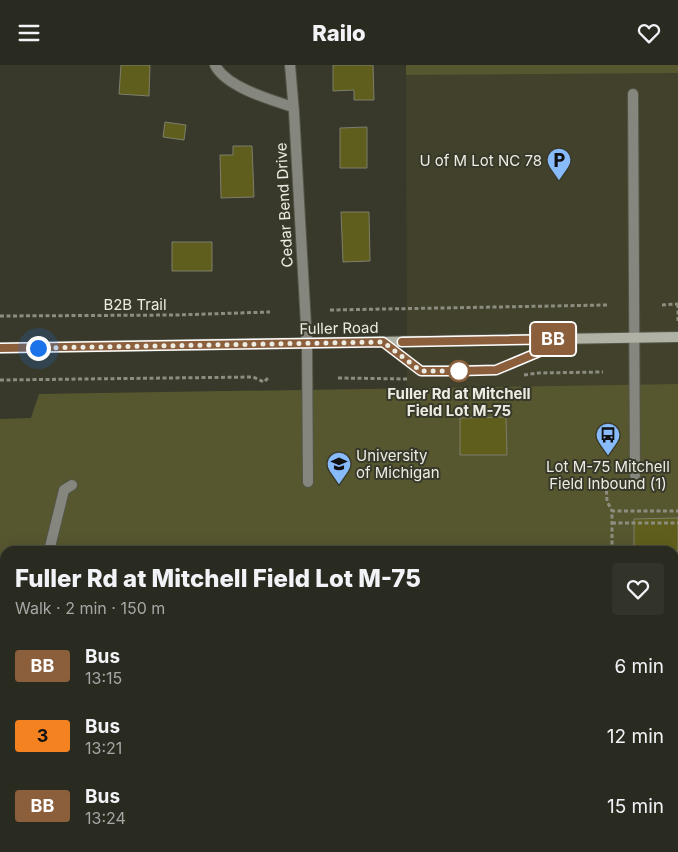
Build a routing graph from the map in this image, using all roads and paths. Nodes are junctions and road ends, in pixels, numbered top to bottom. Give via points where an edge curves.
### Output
1 (215, 65) edge
2 (290, 65) edge
3 (633, 93) dead end
4 (294, 107) junction
5 (678, 304) edge
6 (607, 305) dead end
7 (662, 305) dead end
8 (330, 310) dead end
9 (270, 312) dead end
10 (0, 317) edge
11 (678, 323) edge
12 (678, 337) edge
13 (635, 338) junction
14 (570, 339) junction
15 (383, 342) junction
16 (307, 343) junction
17 (0, 349) edge
18 (268, 378) dead end
19 (0, 380) edge
20 (635, 475) dead end
21 (308, 482) dead end
22 (606, 484) dead end
23 (72, 485) dead end
24 (612, 511) junction
25 (678, 511) edge
26 (612, 523) junction
27 (678, 523) edge
28 (50, 546) edge
29 (612, 546) edge

1 - 4 street via 232,82
2 - 4 street, Cedar Bend Drive
3 - 13 street
4 - 16 street, Cedar Bend Drive
5 - 7 path
5 - 11 path
6 - 8 path
9 - 10 path, B2B Trail
12 - 13 main road, Fuller Road
13 - 14 main road, Fuller Road
13 - 20 street
14 - 15 main road, Fuller Road
14 - 15 street via 496,370 459,371 421,371
15 - 16 main road, Fuller Road
16 - 17 main road, Fuller Road
16 - 21 street, Cedar Bend Drive
18 - 19 path via 264,382 253,377
22 - 24 path via 607,501
23 - 28 street via 64,490
24 - 25 path
24 - 26 path
26 - 27 path
26 - 29 path

